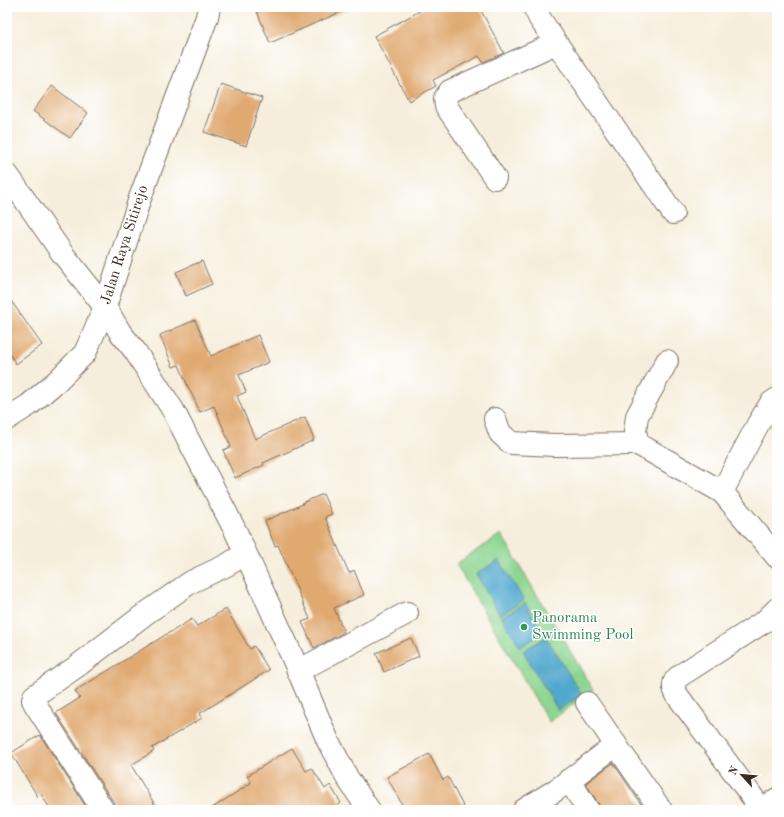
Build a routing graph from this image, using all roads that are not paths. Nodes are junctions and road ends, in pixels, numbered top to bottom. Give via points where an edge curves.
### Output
1 (209, 7) edge
2 (534, 7) edge
3 (556, 43) junction
4 (7, 174) edge
5 (494, 178) dead end
6 (674, 214) dead end
7 (105, 307) junction
8 (667, 361) dead end
9 (777, 399) edge
10 (7, 419) edge
11 (495, 419) dead end
12 (638, 444) junction
13 (722, 492) junction
14 (246, 554) junction
15 (777, 557) edge
16 (777, 610) edge
17 (408, 613) dead end
18 (298, 671) junction
19 (587, 703) dead end
20 (616, 745) junction
21 (569, 780) junction
22 (777, 799) edge
23 (103, 810) edge
24 (369, 810) edge
25 (524, 810) edge
26 (588, 810) edge
27 (661, 810) edge
28 (761, 810) edge

1 - 7 street, Jalan Raya Sitirejo via 140,198
2 - 3 street
3 - 5 street via 450,91 445,98 446,106
3 - 6 street
4 - 7 street
7 - 10 street, Jalan Raya Sitirejo via 85,352 56,382 29,405
7 - 14 street via 173,410
8 - 12 street via 637,416 634,432
9 - 13 street via 771,403 758,424
11 - 12 street via 500,433 511,443
12 - 13 street
13 - 15 street
14 - 18 street
14 - 23 street via 191,582 34,696 32,700
16 - 28 street via 765,621 681,675 674,683 677,696
17 - 18 street
18 - 24 street via 328,741 348,779
19 - 20 street
20 - 21 street
20 - 27 street
21 - 25 street
21 - 26 street
22 - 28 street

